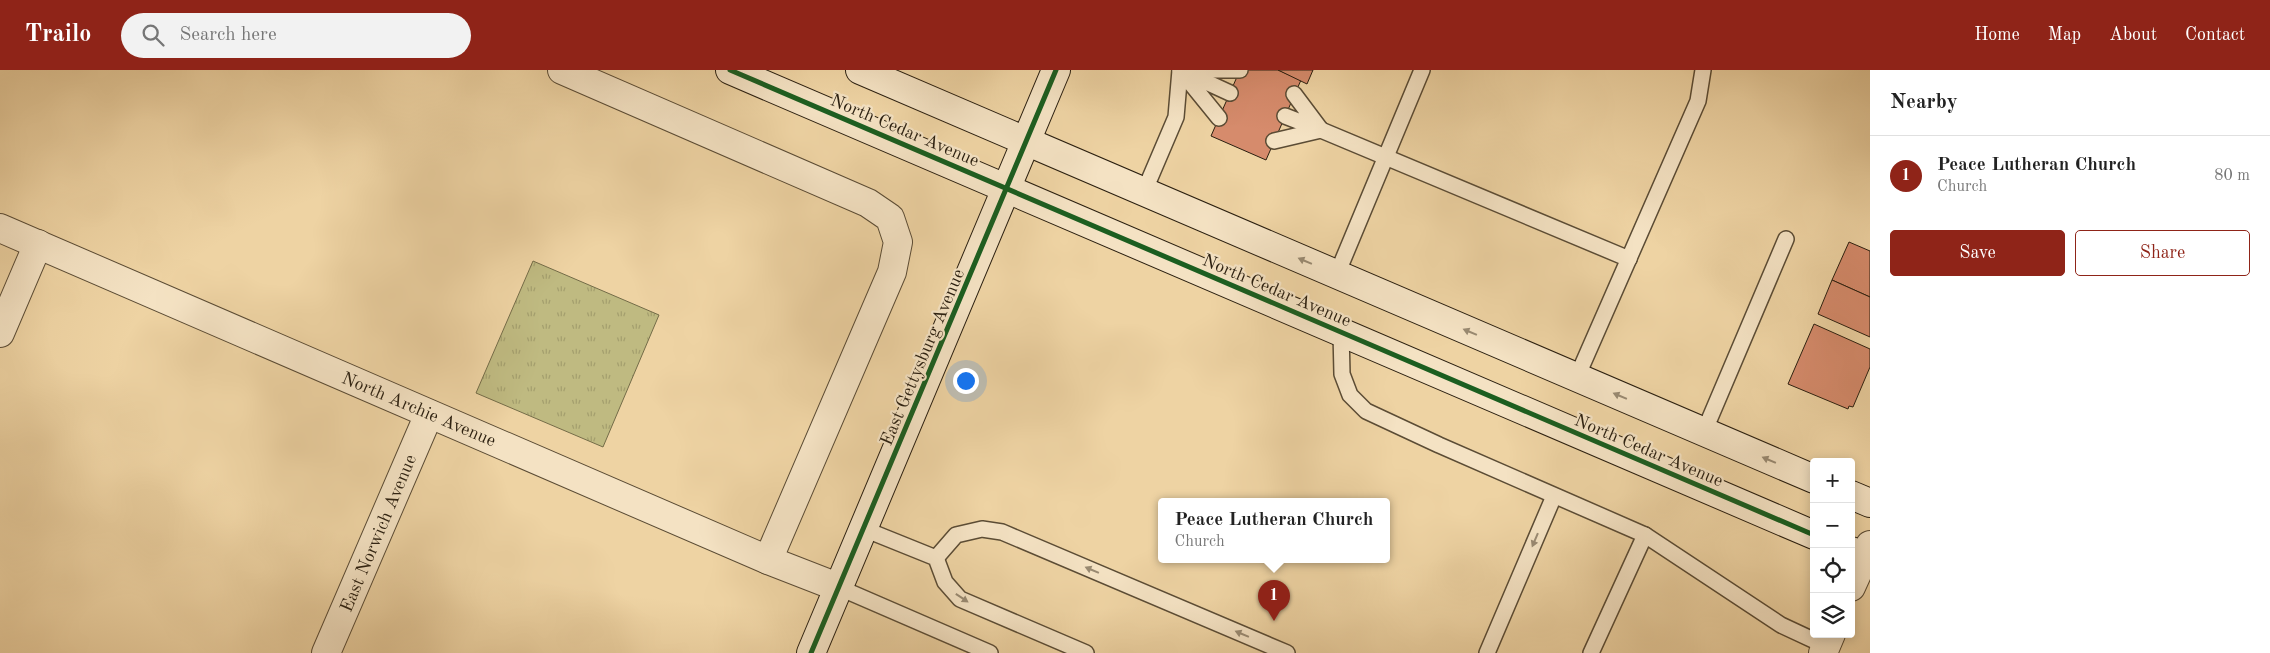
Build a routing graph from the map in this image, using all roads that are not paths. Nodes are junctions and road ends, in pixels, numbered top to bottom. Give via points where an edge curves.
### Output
1 (562, 70) edge
2 (730, 70) edge
3 (860, 70) edge
4 (1056, 70) edge
5 (1180, 70) edge
6 (1240, 70) edge
7 (1422, 70) edge
8 (1703, 70) edge
9 (1230, 93) dead end
10 (1294, 94) dead end
11 (1285, 116) dead end
12 (1219, 118) dead end
13 (1322, 130) junction
14 (1027, 142) junction
15 (1274, 142) dead end
16 (1386, 157) junction
17 (1007, 189) junction
18 (1144, 192) junction
19 (0, 228) edge
20 (1786, 239) dead end
21 (38, 244) junction
22 (1628, 259) junction
23 (1337, 274) junction
24 (1341, 332) junction
25 (0, 333) edge
26 (1577, 377) junction
27 (429, 414) junction
28 (1704, 432) junction
29 (1810, 477) edge
30 (1554, 496) junction
31 (1855, 497) edge
32 (1870, 503) edge
33 (864, 530) junction
34 (1810, 533) edge
35 (1645, 535) junction
36 (1864, 553) edge
37 (936, 558) junction
38 (768, 560) junction
39 (1855, 577) edge
40 (840, 588) junction
41 (1826, 645) edge
42 (326, 653) edge
43 (811, 653) edge
44 (990, 653) edge
45 (1086, 653) edge
46 (1287, 653) edge
47 (1487, 653) edge
48 (1590, 653) edge

1 - 38 street via 868,203 890,218 898,242 892,272
2 - 17 street, North Cedar Avenue
3 - 14 street, North Cedar Avenue
4 - 14 street, East Gettysburg Avenue
5 - 6 lane
5 - 9 lane
5 - 12 lane
5 - 18 lane via 1176,117
7 - 16 lane
8 - 22 lane via 1698,101
10 - 13 lane
11 - 13 lane
13 - 15 lane
13 - 16 lane
14 - 17 street, East Gettysburg Avenue
14 - 18 street, North Cedar Avenue
16 - 22 lane
16 - 23 lane
17 - 24 street, North Cedar Avenue
17 - 33 street, East Gettysburg Avenue
23 -> 18 street, North Cedar Avenue
19 - 21 street, North Archie Avenue
20 - 28 lane
21 - 25 street
21 - 27 street, North Archie Avenue
22 - 26 lane
26 -> 23 street, North Cedar Avenue
24 - 30 lane via 1342,374 1350,395 1366,411
24 - 34 street, North Cedar Avenue
28 -> 26 street, North Cedar Avenue
27 - 38 street, North Archie Avenue
27 - 42 street, East Norwich Avenue
29 -> 28 street, North Cedar Avenue
30 - 35 lane
30 -> 47 lane
31 - 32 street
33 - 37 lane
33 - 40 street, East Gettysburg Avenue
35 - 41 lane via 1781,625
35 - 48 lane
36 - 39 street
37 -> 45 lane via 945,582 960,599
46 -> 37 lane via 1002,532 982,530 956,536
38 - 40 street, North Archie Avenue
40 - 43 street, East Gettysburg Avenue
40 - 44 lane

